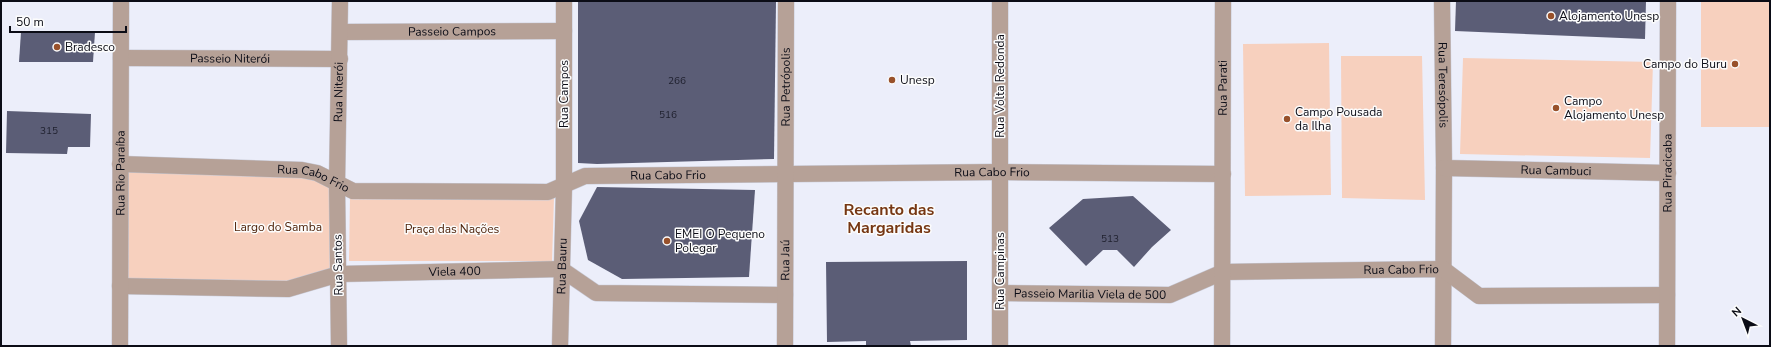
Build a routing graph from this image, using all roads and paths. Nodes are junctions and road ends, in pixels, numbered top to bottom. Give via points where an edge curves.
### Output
1 (121, 1) edge
2 (340, 1) edge
3 (564, 1) edge
4 (786, 1) edge
5 (1000, 1) edge
6 (1223, 1) edge
7 (1442, 1) edge
8 (1668, 1) edge
9 (564, 31) junction
10 (340, 32) junction
11 (121, 58) junction
12 (340, 59) junction
13 (120, 164) junction
14 (1444, 168) junction
15 (1000, 172) junction
16 (1668, 173) junction
17 (786, 174) junction
18 (1223, 174) junction
19 (337, 184) junction
20 (564, 187) junction
21 (561, 269) junction
22 (1444, 269) junction
23 (1222, 272) junction
24 (339, 274) junction
25 (120, 286) junction
26 (1001, 293) junction
27 (785, 295) junction
28 (1667, 295) junction
29 (120, 346) edge
30 (339, 346) edge
31 (560, 346) edge
32 (785, 346) edge
33 (1000, 346) edge
34 (1222, 346) edge
35 (1443, 346) edge
36 (1667, 346) edge

1 - 11 street, Rua Rio Paraíba
2 - 10 street, Rua Niterói
3 - 9 street, Rua Campos
4 - 17 street, Rua Petrópolis
5 - 15 street, Rua Volta Redonda
6 - 18 street, Rua Parati
7 - 14 street, Rua Teresópolis
8 - 16 street, Rua Piracicaba
9 - 10 street, Passeio Campos
9 - 20 street, Rua Campos
10 - 12 street, Rua Niterói
11 - 12 street, Passeio Niterói
11 - 13 street, Rua Rio Paraíba
12 - 19 street, Rua Niterói
13 - 19 street, Rua Cabo Frio via 302,170 317,173
13 - 25 street, Rua Rio Paraíba
14 - 16 street, Rua Cambuci
14 - 22 street, Rua Teresópolis
15 - 17 street, Rua Cabo Frio
15 - 18 street, Rua Cabo Frio
15 - 26 street, Rua Campinas
16 - 28 street, Rua Piracicaba
17 - 20 street, Rua Cabo Frio via 585,176
17 - 27 street, Rua Jaú
18 - 23 street, Rua Parati
19 - 20 street, Rua Cabo Frio via 353,191 548,192
19 - 24 street, Rua Santos
20 - 21 street, Rua Bauru
21 - 24 street, Viela 400
21 - 27 street via 596,293
21 - 31 street, Rua Bauru
22 - 23 street, Rua Cabo Frio
22 - 28 street, Rua Cabo Frio via 1479,296
22 - 35 street, Rua Teresópolis
23 - 26 street, Passeio Marilia Viela de 500 via 1170,295
23 - 34 street, Rua Parati
24 - 25 street, Viela 400 via 288,289
24 - 30 street, Rua Santos
25 - 29 street, Rua Rio Paraíba
26 - 33 street, Rua Campinas
27 - 32 street, Rua Jaú
28 - 36 street, Rua Piracicaba

